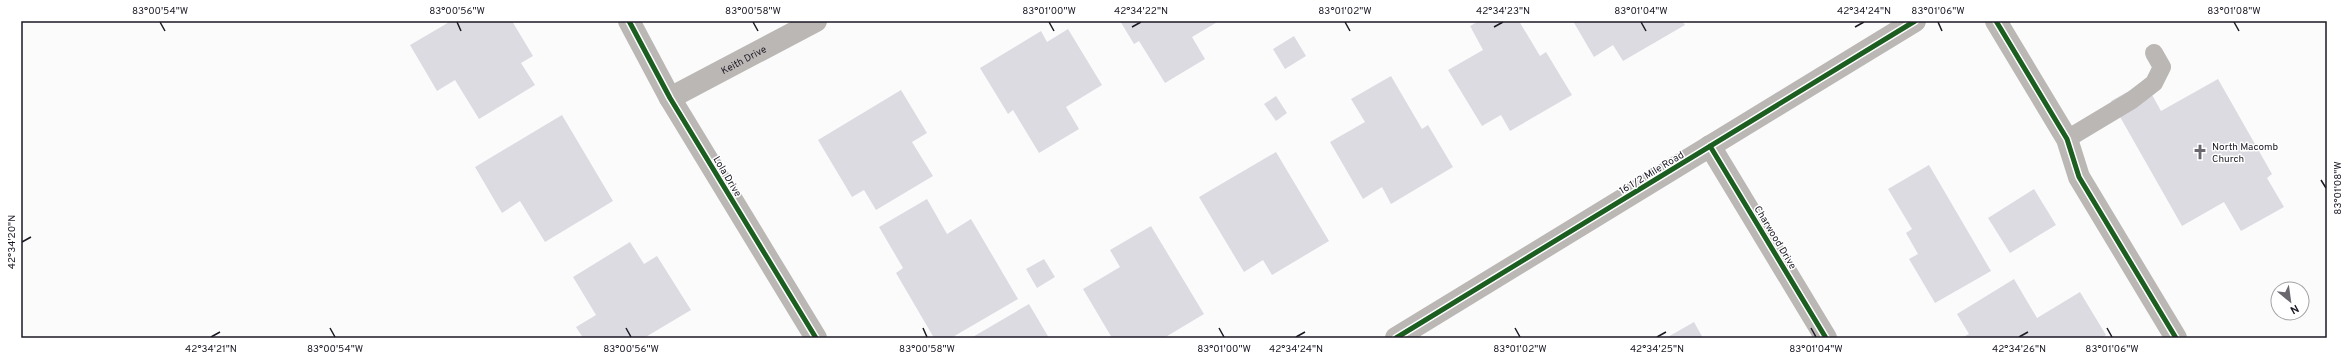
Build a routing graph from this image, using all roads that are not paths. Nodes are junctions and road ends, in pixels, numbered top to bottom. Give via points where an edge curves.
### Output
1 (629, 21) edge
2 (816, 21) edge
3 (1915, 21) edge
4 (1996, 21) edge
5 (2154, 53) dead end
6 (670, 98) junction
7 (2067, 139) junction
8 (1710, 146) junction
9 (816, 338) edge
10 (1396, 338) edge
11 (1826, 338) edge
12 (2176, 338) edge

1 - 6 street, Lola Drive
2 - 6 street, Keith Drive
3 - 8 street, 16 1/2 Mile Road
4 - 7 street
5 - 7 lane via 2162,67 2154,83 2132,100
6 - 9 street, Lola Drive
7 - 12 street via 2079,178
8 - 10 street, 16 1/2 Mile Road
8 - 11 street, Charwood Drive

